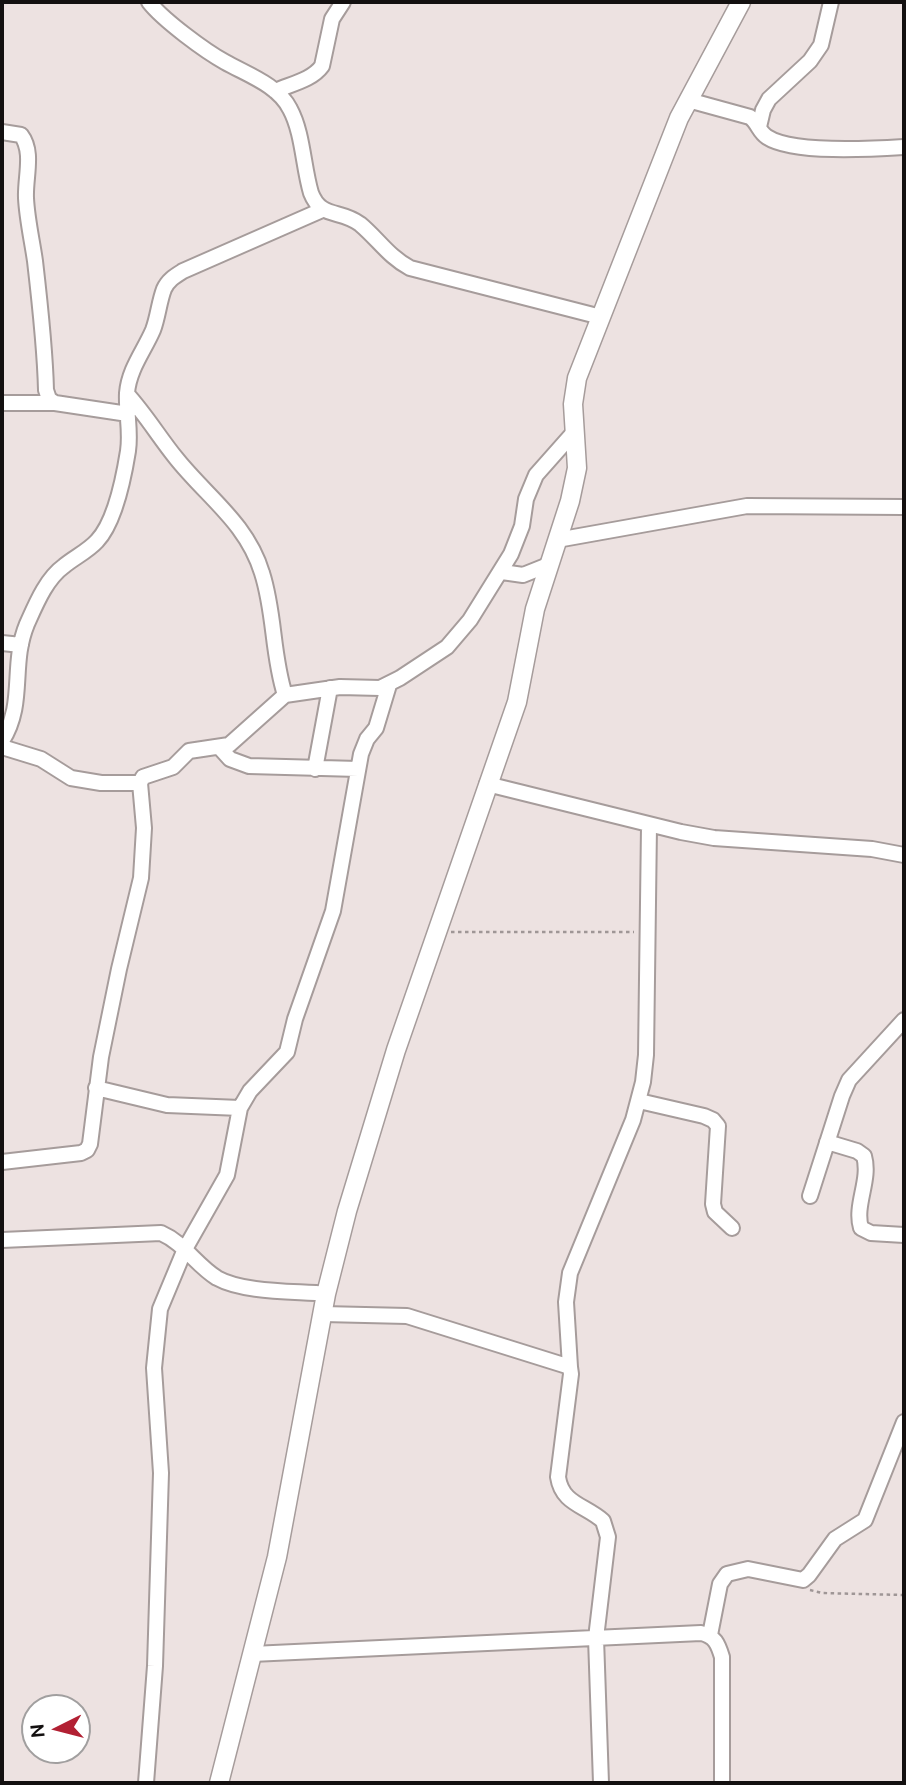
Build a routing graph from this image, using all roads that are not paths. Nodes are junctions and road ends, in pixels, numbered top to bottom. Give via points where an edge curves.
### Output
1 (149, 2) edge
2 (343, 2) edge
3 (831, 2) edge
4 (737, 5) edge
5 (275, 91) junction
6 (688, 100) junction
7 (759, 127) junction
8 (2, 132) edge
9 (904, 147) edge
10 (322, 210) junction
11 (601, 317) junction
12 (127, 394) junction
13 (2, 403) edge
14 (55, 403) junction
15 (128, 414) junction
16 (575, 431) junction
17 (904, 507) edge
18 (558, 540) junction
19 (548, 565) junction
20 (502, 572) junction
21 (2, 643) edge
22 (21, 645) junction
23 (389, 685) junction
24 (330, 688) junction
25 (285, 695) junction
26 (2, 741) edge
27 (2, 747) edge
28 (220, 748) junction
29 (315, 769) junction
30 (358, 769) junction
31 (140, 783) junction
32 (487, 784) junction
33 (649, 825) junction
34 (904, 855) edge
35 (904, 1020) edge
36 (96, 1088) junction
37 (639, 1101) junction
38 (240, 1108) junction
39 (827, 1142) junction
40 (2, 1163) edge
41 (810, 1196) dead end
42 (732, 1228) dead end
43 (904, 1235) edge
44 (2, 1240) edge
45 (185, 1249) junction
46 (326, 1294) junction
47 (323, 1314) junction
48 (570, 1367) junction
49 (904, 1422) edge
50 (710, 1635) junction
51 (596, 1637) junction
52 (252, 1654) junction
53 (146, 1783) edge
54 (219, 1783) edge
55 (601, 1783) edge
56 (722, 1783) edge

1 - 5 street via 216,57
2 - 5 street via 332,19 322,66
3 - 7 street via 821,45 769,99
4 - 6 street
5 - 10 street via 295,119 311,193
6 - 7 street via 750,117
6 - 11 street
7 - 9 street via 767,137 792,145
8 - 14 street via 20,135 28,152 27,218 46,390
10 - 11 street via 359,224 410,268
10 - 12 street via 171,278 154,328 131,372
11 - 16 street via 577,378
12 - 15 street
12 - 25 street via 175,457 229,513 258,560 272,612 278,674
13 - 14 street
14 - 15 street
15 - 22 street via 128,453 105,529 89,548 53,575
16 - 18 street via 574,486
16 - 20 street via 531,485 522,526
17 - 18 street via 747,506
18 - 19 street
19 - 20 street via 523,575
19 - 32 street via 532,622 520,694
20 - 23 street via 447,647
21 - 22 street
22 - 26 street via 14,719
23 - 24 street
23 - 30 street
24 - 25 street
24 - 29 street
25 - 28 street
27 - 31 street via 41,759 71,778
28 - 29 street via 230,759 249,766
28 - 31 street via 189,751 173,767 148,774
29 - 30 street
30 - 38 street via 335,900 287,1052
31 - 36 street via 144,828 141,878 118,968
32 - 33 street
32 - 46 street via 399,1039
33 - 34 street via 714,838
33 - 37 street via 646,1055
35 - 39 street via 849,1080
36 - 38 street via 167,1105
36 - 40 street via 87,1150
37 - 42 street via 704,1116 718,1126 713,1204
37 - 48 street via 570,1273 566,1302
38 - 45 street via 227,1175
39 - 41 street
39 - 43 street via 864,1156 861,1228
44 - 45 street via 161,1233
45 - 46 street via 205,1269 233,1284
45 - 53 street via 160,1309 156,1339 161,1473 155,1683
46 - 47 street
47 - 48 street via 407,1317
47 - 52 street via 277,1557
48 - 51 street via 558,1477 565,1497 599,1517 607,1528
49 - 50 street via 865,1520 835,1539 803,1580 748,1569 727,1574 720,1584
50 - 51 street
50 - 56 street via 722,1657
51 - 52 street
51 - 55 street
52 - 54 street

